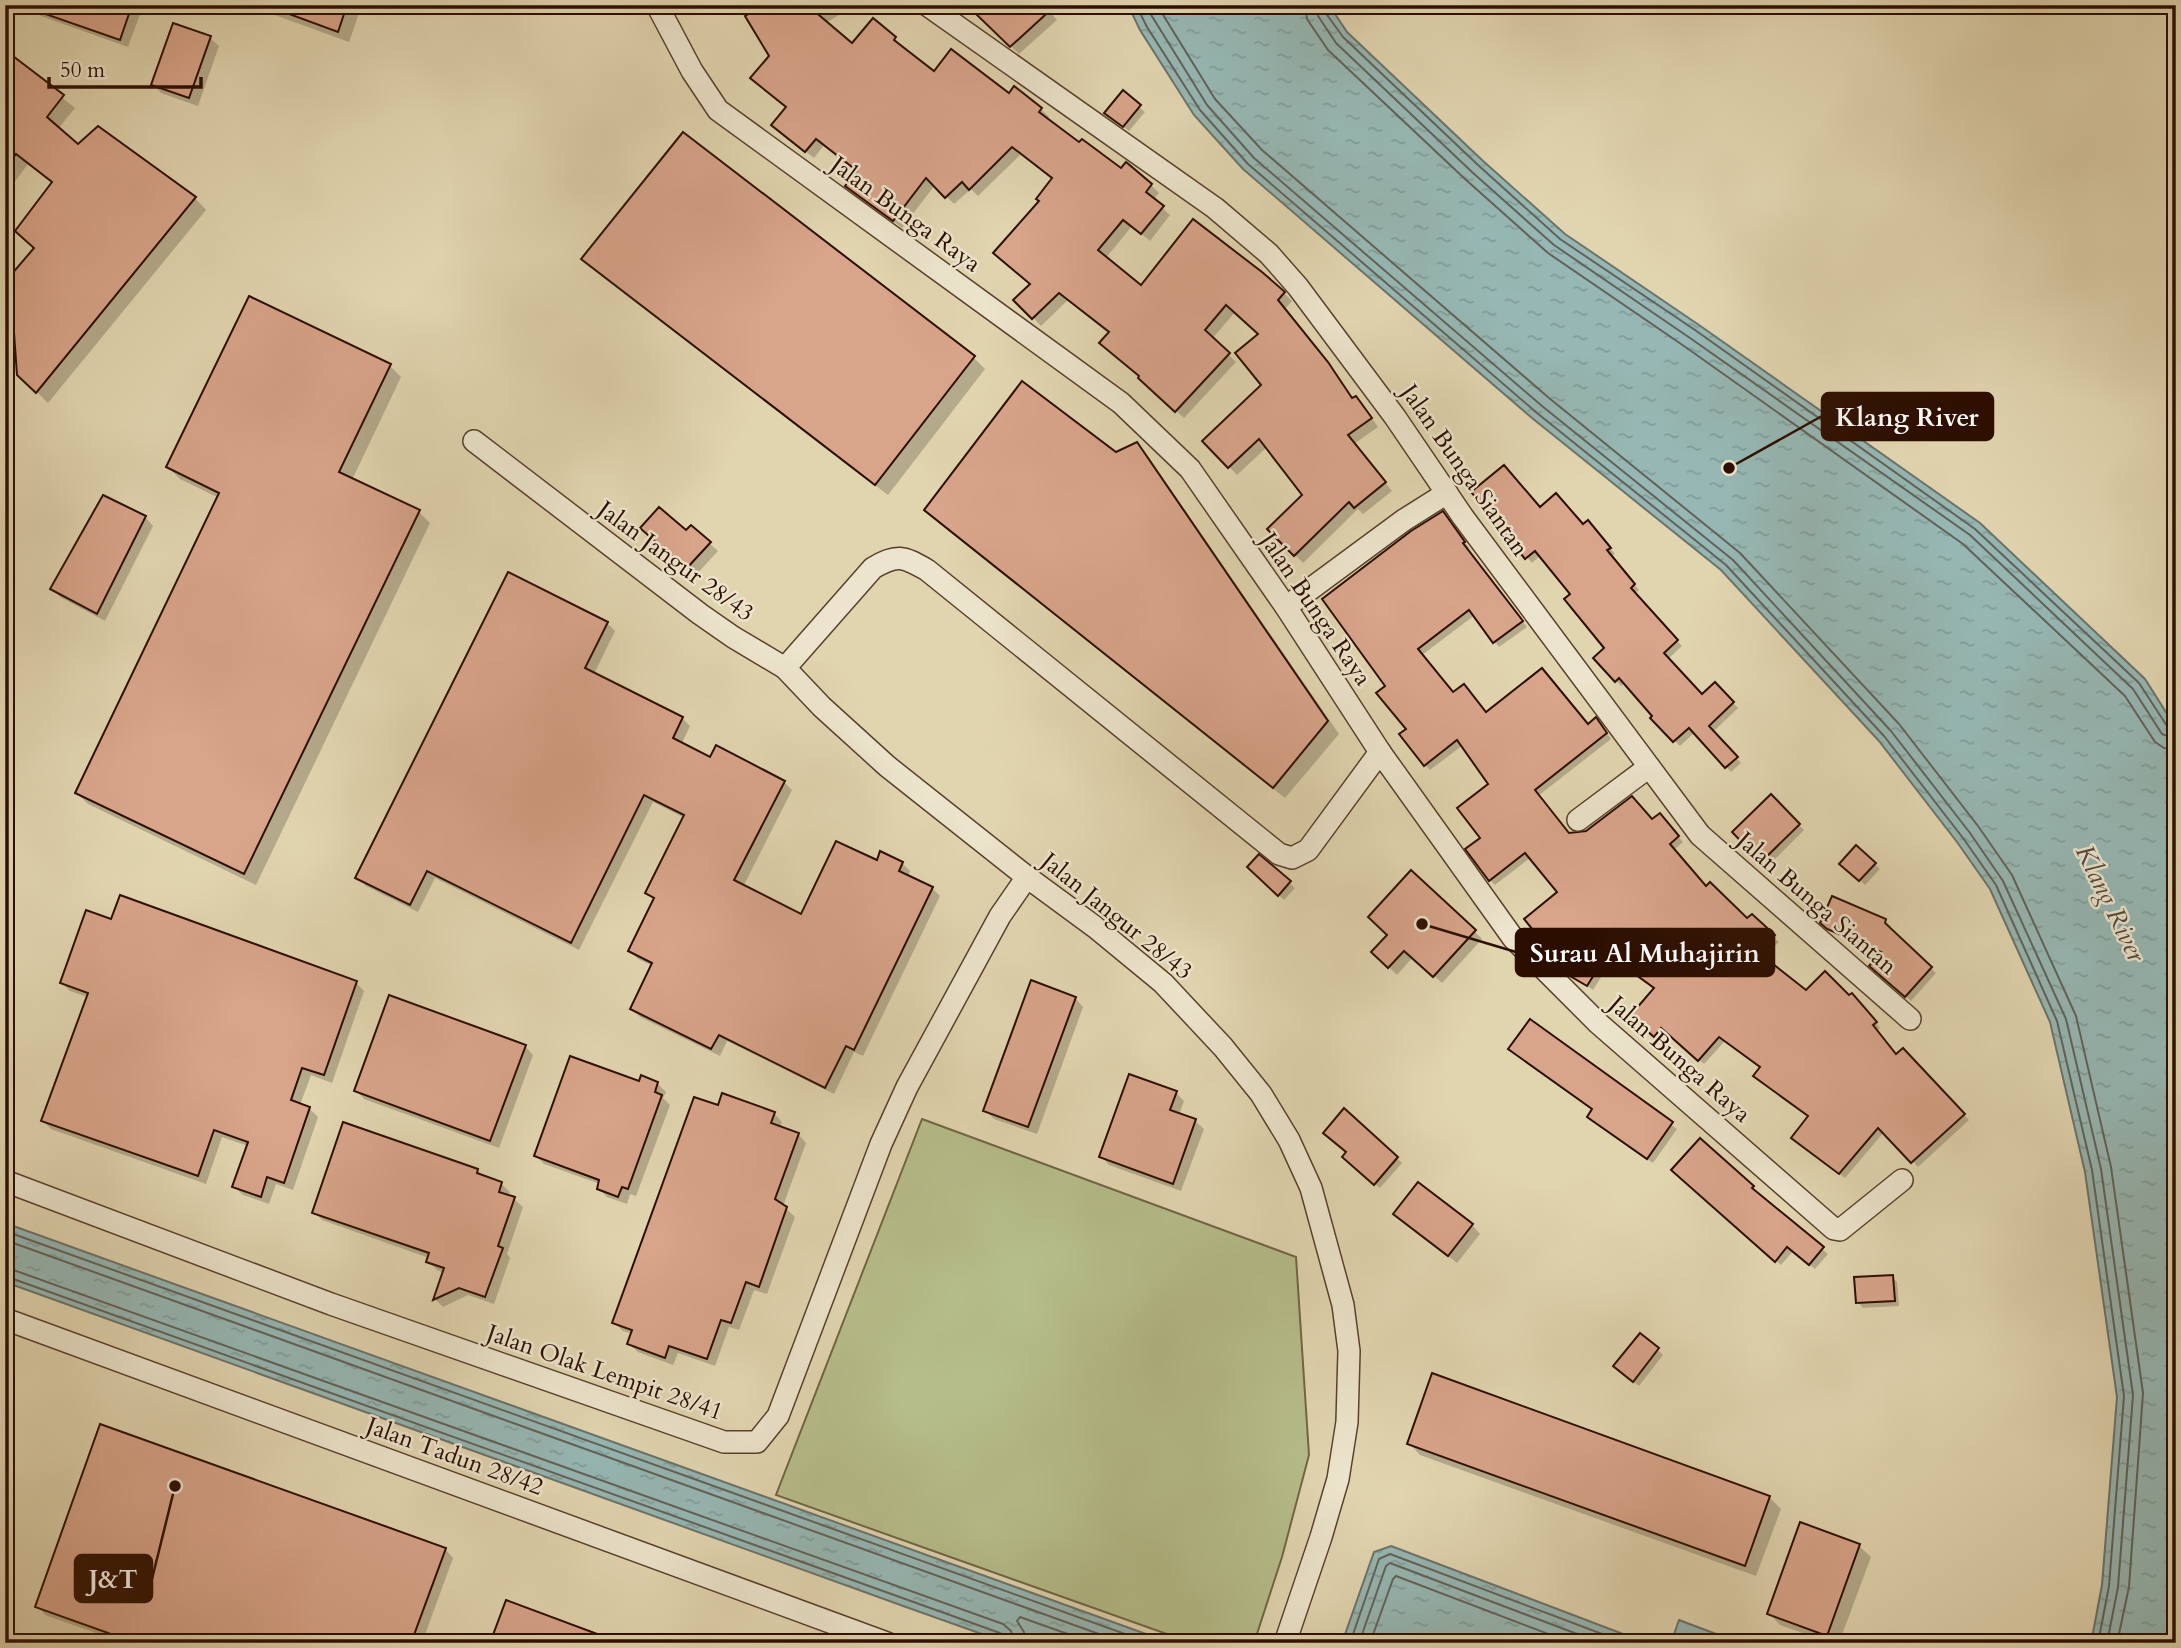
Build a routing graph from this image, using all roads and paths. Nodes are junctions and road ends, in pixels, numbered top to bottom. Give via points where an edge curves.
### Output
1 (657, 5) edge
2 (927, 5) edge
3 (474, 440) dead end
4 (1447, 492) junction
5 (1286, 607) junction
6 (785, 668) junction
7 (1380, 752) junction
8 (1649, 767) junction
9 (1578, 820) dead end
10 (1027, 877) junction
11 (1910, 1019) dead end
12 (1902, 1180) dead end
13 (5, 1181) edge
14 (5, 1319) edge
15 (887, 1643) edge
16 (1285, 1643) edge

1 - 5 street, Jalan Bunga Raya via 718,110 1121,403 1190,469
2 - 4 street, Jalan Bunga Siantan via 1215,208 1269,254 1356,364
3 - 6 street, Jalan Jangur 28/43 via 700,614
4 - 5 street
4 - 8 street, Jalan Bunga Siantan
5 - 7 street, Jalan Bunga Raya
6 - 7 street via 873,568 892,557 908,559 1279,855 1293,858 1308,850
6 - 10 street, Jalan Jangur 28/43 via 887,766
7 - 12 street, Jalan Bunga Raya via 1513,938 1598,1023 1834,1229 1840,1230
8 - 9 street
8 - 11 street, Jalan Bunga Siantan via 1700,835
10 - 13 street, Jalan Olak Lempit 28/41 via 1000,916 907,1087 778,1416 757,1442 724,1441 700,1433 331,1304
10 - 16 street, Jalan Jangur 28/43 via 1163,983 1223,1047 1268,1106 1311,1188 1345,1317 1347,1422 1338,1479
14 - 15 street, Jalan Tadun 28/42

